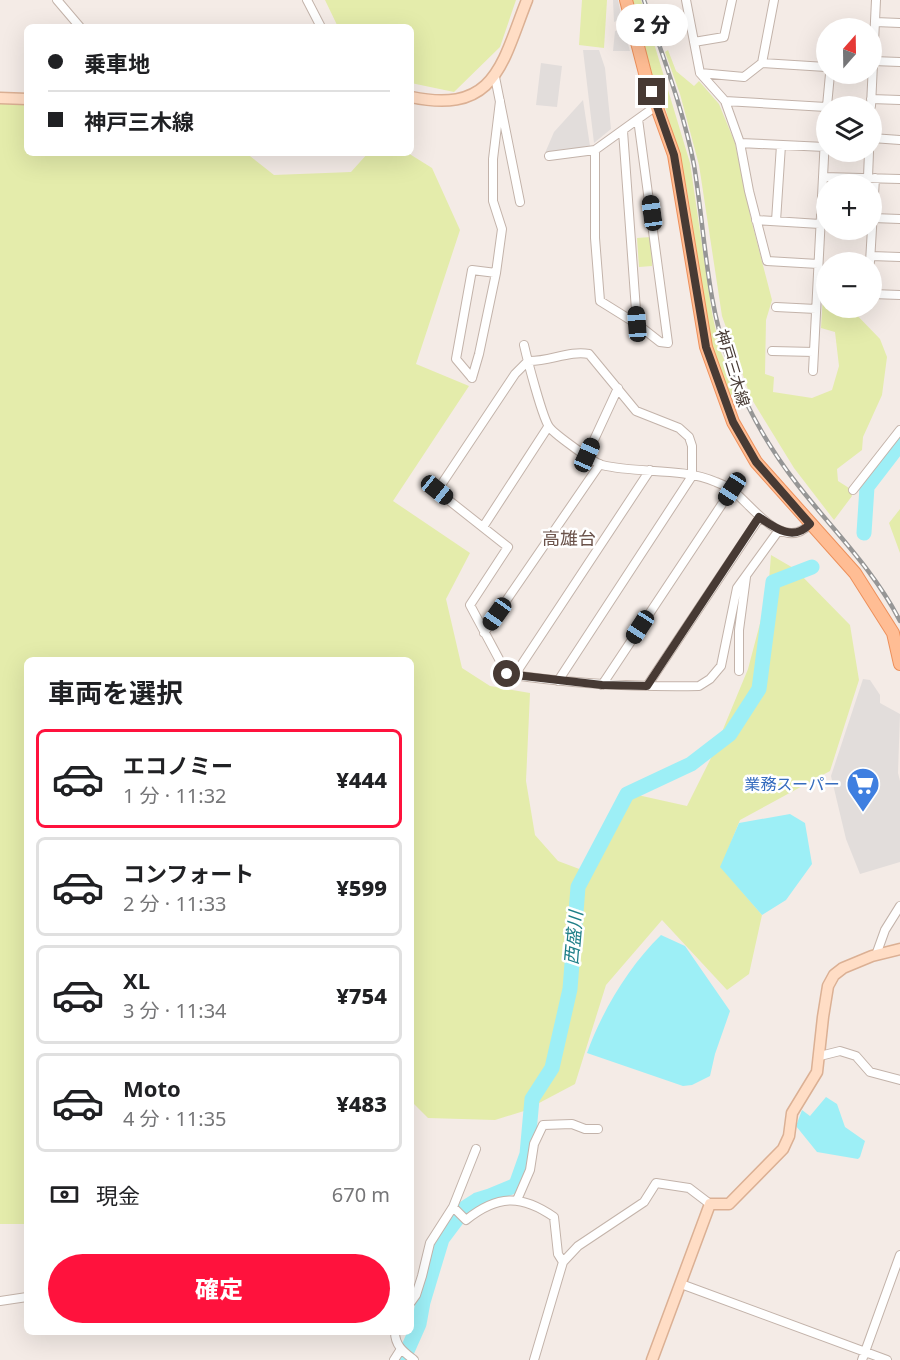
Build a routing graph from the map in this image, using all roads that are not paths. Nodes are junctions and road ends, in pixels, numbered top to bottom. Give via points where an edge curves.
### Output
1 (57, 0) edge
2 (307, 0) edge
3 (527, 0) edge
4 (626, 0) edge
5 (686, 0) edge
6 (732, 0) edge
7 (774, 0) edge
8 (876, 0) edge
9 (875, 18) edge
10 (882, 22) edge
11 (900, 23) edge
12 (77, 24) edge
13 (319, 24) edge
14 (694, 42) junction
15 (882, 61) edge
16 (900, 62) edge
17 (762, 63) junction
18 (816, 66) edge
19 (700, 73) junction
20 (495, 77) junction
21 (414, 97) edge
22 (0, 98) edge
23 (24, 99) edge
24 (900, 100) edge
25 (500, 101) junction
26 (724, 101) junction
27 (882, 102) edge
28 (816, 106) edge
29 (658, 108) junction
30 (639, 119) junction
31 (623, 131) junction
32 (882, 139) edge
33 (900, 140) edge
34 (740, 143) junction
35 (781, 145) junction
36 (816, 147) edge
37 (595, 150) junction
38 (549, 156) dead end
39 (882, 178) edge
40 (900, 179) edge
41 (520, 202) dead end
42 (882, 218) edge
43 (900, 219) edge
44 (756, 220) junction
45 (776, 221) junction
46 (816, 224) edge
47 (900, 257) edge
48 (882, 258) edge
49 (816, 264) edge
50 (496, 273) junction
51 (882, 295) edge
52 (900, 296) edge
53 (776, 307) dead end
54 (816, 309) joint
55 (637, 324) junction
56 (524, 345) dead end
57 (772, 351) dead end
58 (814, 352) junction
59 (528, 361) junction
60 (813, 371) dead end
61 (618, 388) junction
62 (548, 427) junction
63 (900, 430) edge
64 (587, 455) junction
65 (600, 464) junction
66 (650, 470) junction
67 (692, 476) junction
68 (732, 489) junction
69 (853, 490) dead end
70 (759, 517) junction
71 (810, 524) junction
72 (483, 527) junction
73 (778, 530) junction
74 (747, 577) junction
75 (484, 633) junction
76 (900, 664) edge
77 (739, 671) dead end
78 (514, 675) junction
79 (558, 681) junction
80 (602, 685) junction
81 (647, 686) junction
82 (900, 906) edge
83 (900, 949) edge
84 (876, 955) junction
85 (820, 1056) junction
86 (900, 1080) edge
87 (598, 1129) dead end
88 (476, 1149) dead end
89 (517, 1200) junction
90 (710, 1204) junction
91 (453, 1207) junction
92 (900, 1255) edge
93 (563, 1262) junction
94 (681, 1284) junction
95 (414, 1295) edge
96 (24, 1297) edge
97 (0, 1301) edge
98 (395, 1335) edge
99 (401, 1349) junction
100 (863, 1356) edge
101 (394, 1360) edge
102 (414, 1360) edge
103 (534, 1360) edge
104 (652, 1360) edge
105 (887, 1360) edge

1 - 12 street
2 - 13 street
3 - 20 main road
4 - 29 main road, 神戸三木線
5 - 14 street
6 - 14 street via 724,37
7 - 17 street
8 - 9 street
10 - 11 street
14 - 19 street
15 - 16 street
17 - 18 street
17 - 19 street via 744,77
19 - 26 street
20 - 21 main road via 469,96 439,100
20 - 25 street
22 - 23 main road
24 - 27 street
25 - 41 street
25 - 50 street via 493,159 493,201 502,229
26 - 28 street
26 - 34 street
29 - 30 street
29 - 71 main road, 神戸三木線 via 674,155 706,347 733,422 756,462
30 - 31 street
30 - 55 street via 669,343 660,342
31 - 37 street
31 - 55 street
32 - 33 street
34 - 35 street
34 - 44 street
35 - 36 street
35 - 45 street
37 - 38 street
37 - 55 street via 600,301
39 - 40 street
42 - 43 street
44 - 45 street
44 - 49 street via 767,261
45 - 46 street
47 - 48 street
50 - 50 street via 479,354 472,378 456,359 472,270
51 - 52 street
53 - 54 street
54 - 58 street
56 - 59 street
57 - 58 street
58 - 60 street
59 - 61 street via 589,354
59 - 62 street
59 - 72 street via 515,374 437,490
61 - 64 street
61 - 67 street via 636,411 679,428 689,437
62 - 64 street
62 - 72 street
63 - 69 street
64 - 65 street
65 - 66 street
65 - 75 street
66 - 67 street
66 - 78 street
67 - 68 street
67 - 79 street
68 - 70 street
68 - 80 street
70 - 73 street
70 - 81 street
71 - 73 street via 805,530 791,533
71 - 76 main road, 神戸三木線 via 855,573 892,633
72 - 75 street via 508,547 470,605
73 - 74 street
74 - 77 street via 739,630
74 - 81 street via 737,588 721,666 710,679 699,686
75 - 78 street via 507,674
78 - 79 street
79 - 80 street
80 - 81 street
82 - 84 street
83 - 84 main road
84 - 85 main road via 834,975 828,986
85 - 86 street via 840,1051 856,1056 870,1072
85 - 90 main road via 817,1072 792,1113 783,1149 729,1204
87 - 89 street via 572,1124 543,1125
88 - 91 street
89 - 91 street via 503,1199 466,1220
89 - 93 street via 554,1217 558,1254
90 - 93 street via 689,1188 656,1183 644,1202 578,1246
90 - 94 main road
91 - 95 street via 430,1244
92 - 100 street
93 - 103 street
94 - 100 street
94 - 104 main road
96 - 97 street
98 - 99 street
99 - 101 street
99 - 102 street
100 - 105 street

